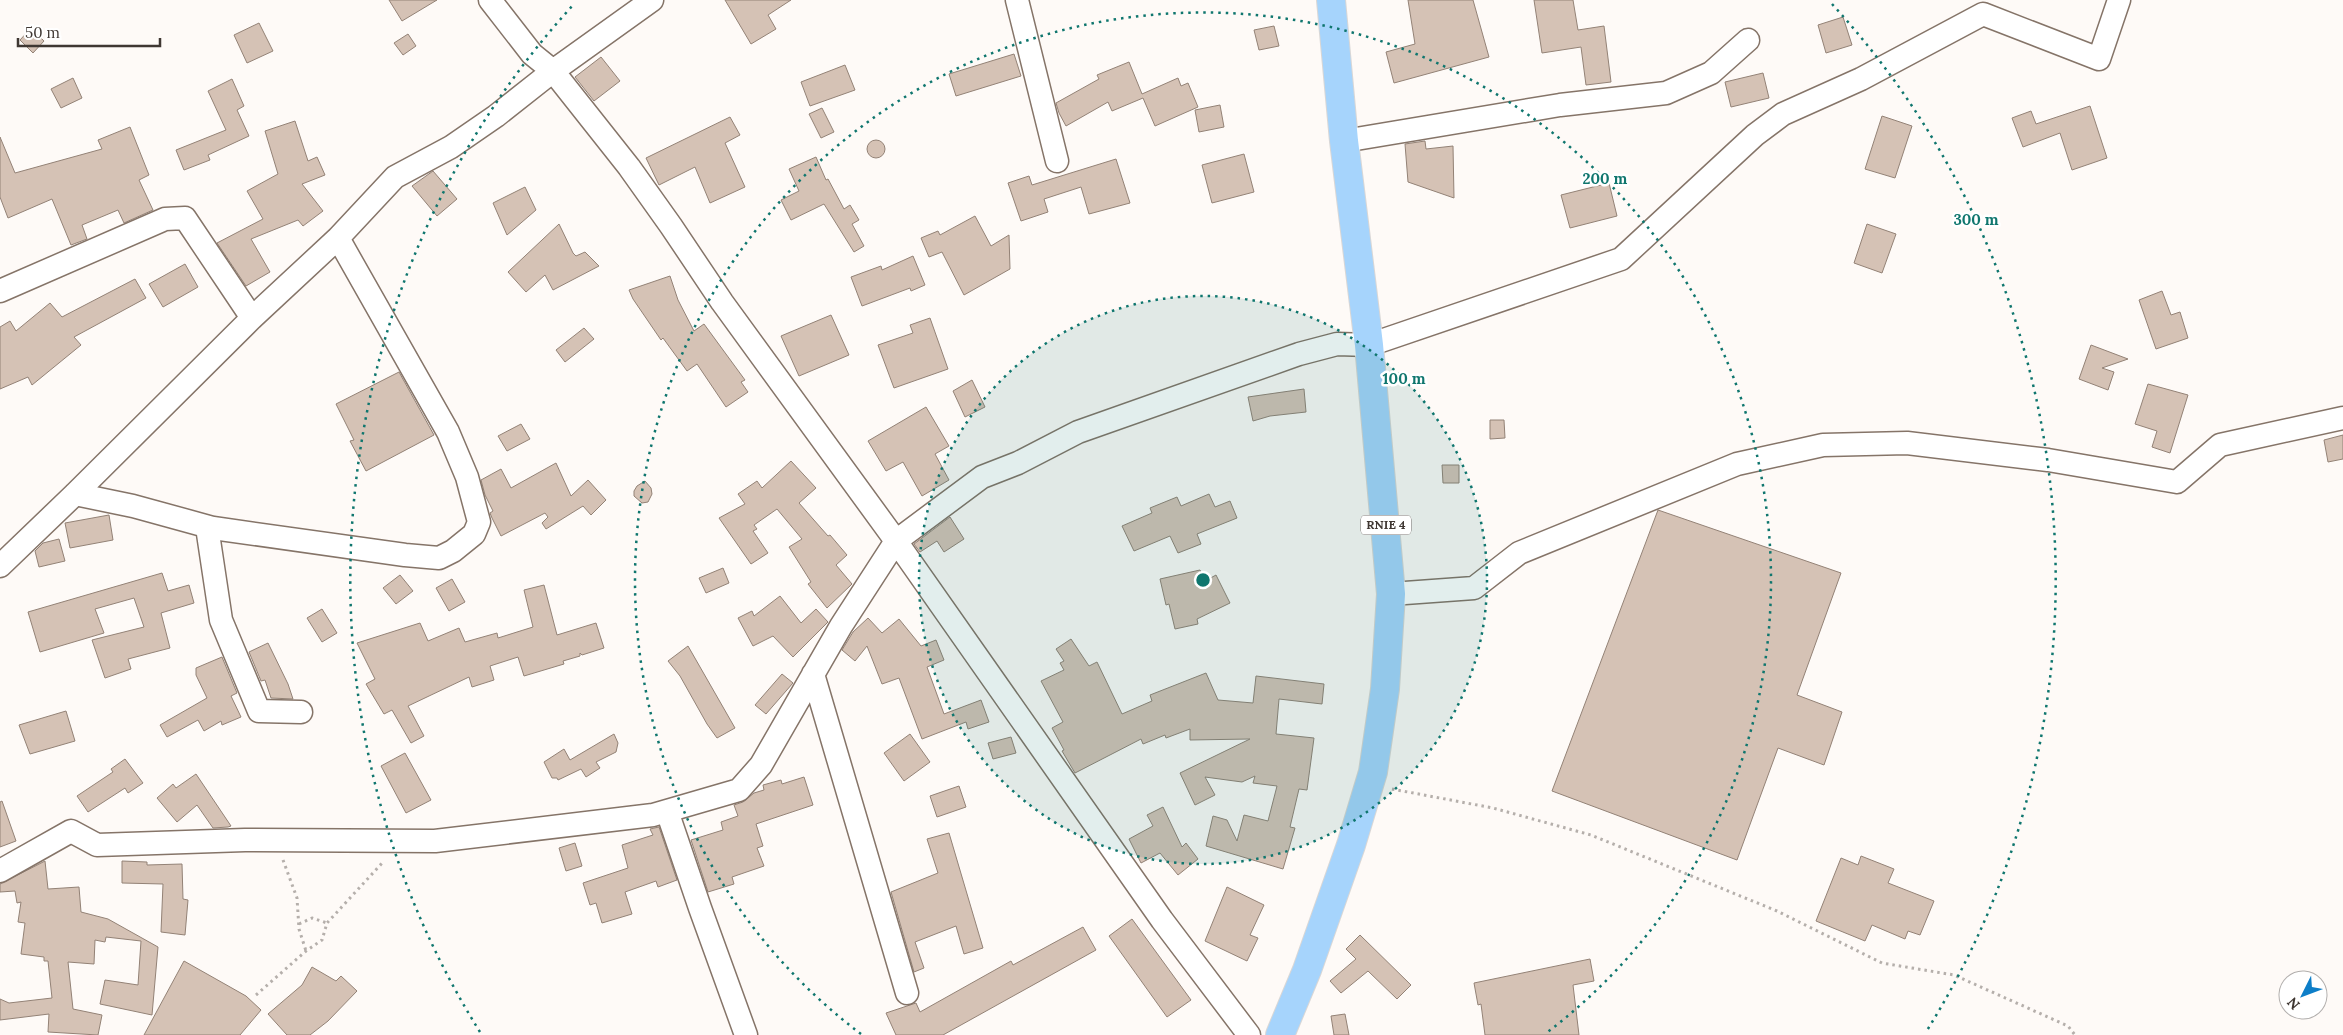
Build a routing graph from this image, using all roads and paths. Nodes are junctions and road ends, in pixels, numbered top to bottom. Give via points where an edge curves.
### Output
1 (490, 0) edge
2 (652, 0) edge
3 (1017, 0) edge
4 (1331, 0) edge
5 (2119, 0) edge
6 (1748, 40) dead end
7 (553, 71) junction
8 (1344, 142) junction
9 (1057, 161) dead end
10 (338, 238) junction
11 (0, 291) edge
12 (252, 318) junction
13 (1369, 345) junction
14 (2343, 418) edge
15 (75, 494) junction
16 (207, 526) junction
17 (896, 541) junction
18 (0, 566) edge
19 (1391, 594) junction
20 (813, 674) junction
21 (301, 712) dead end
22 (1369, 785) junction
23 (667, 811) junction
24 (276, 840) junction
25 (403, 840) junction
26 (0, 871) edge
27 (327, 923) junction
28 (299, 924) junction
29 (306, 950) junction
30 (907, 993) dead end
31 (256, 995) dead end
32 (746, 1035) edge
33 (1249, 1035) edge
34 (1280, 1035) edge
35 (2075, 1035) edge

1 - 7 street via 532,54
2 - 7 street
3 - 9 street
4 - 8 main road, RNIE 4
5 - 13 street via 2099,59 1983,14 1861,79 1782,114 1755,135 1621,260
6 - 8 street via 1711,73 1666,93 1560,105
7 - 10 street via 451,147 394,177
7 - 17 street via 629,167 722,302
8 - 13 main road, RNIE 4
10 - 12 street
10 - 16 street via 448,432 467,477 479,522 474,534 439,558
11 - 12 street via 165,218 185,218
12 - 15 street
13 - 17 street via 1336,344 1299,354 1078,432 982,478
13 - 19 main road, RNIE 4
14 - 19 street via 2220,446 2177,482 2048,460 1907,443 1824,444 1737,464 1519,553 1474,588
15 - 16 street
15 - 18 street
16 - 21 street via 221,620 259,711
17 - 20 street
17 - 33 street via 1162,920
19 - 22 main road, RNIE 4 via 1385,689
20 - 23 street via 761,764 739,790
20 - 30 street
22 - 34 main road, RNIE 4 via 1307,970
22 - 35 path via 1493,808 1591,835 1777,911 1882,963 1954,975 2068,1026
23 - 25 street via 435,841
23 - 32 street
24 - 25 street
24 - 26 street via 98,845 71,831
24 - 28 path via 297,898
25 - 27 path
27 - 28 path via 312,918
27 - 29 path via 322,940
28 - 29 path
29 - 31 path

